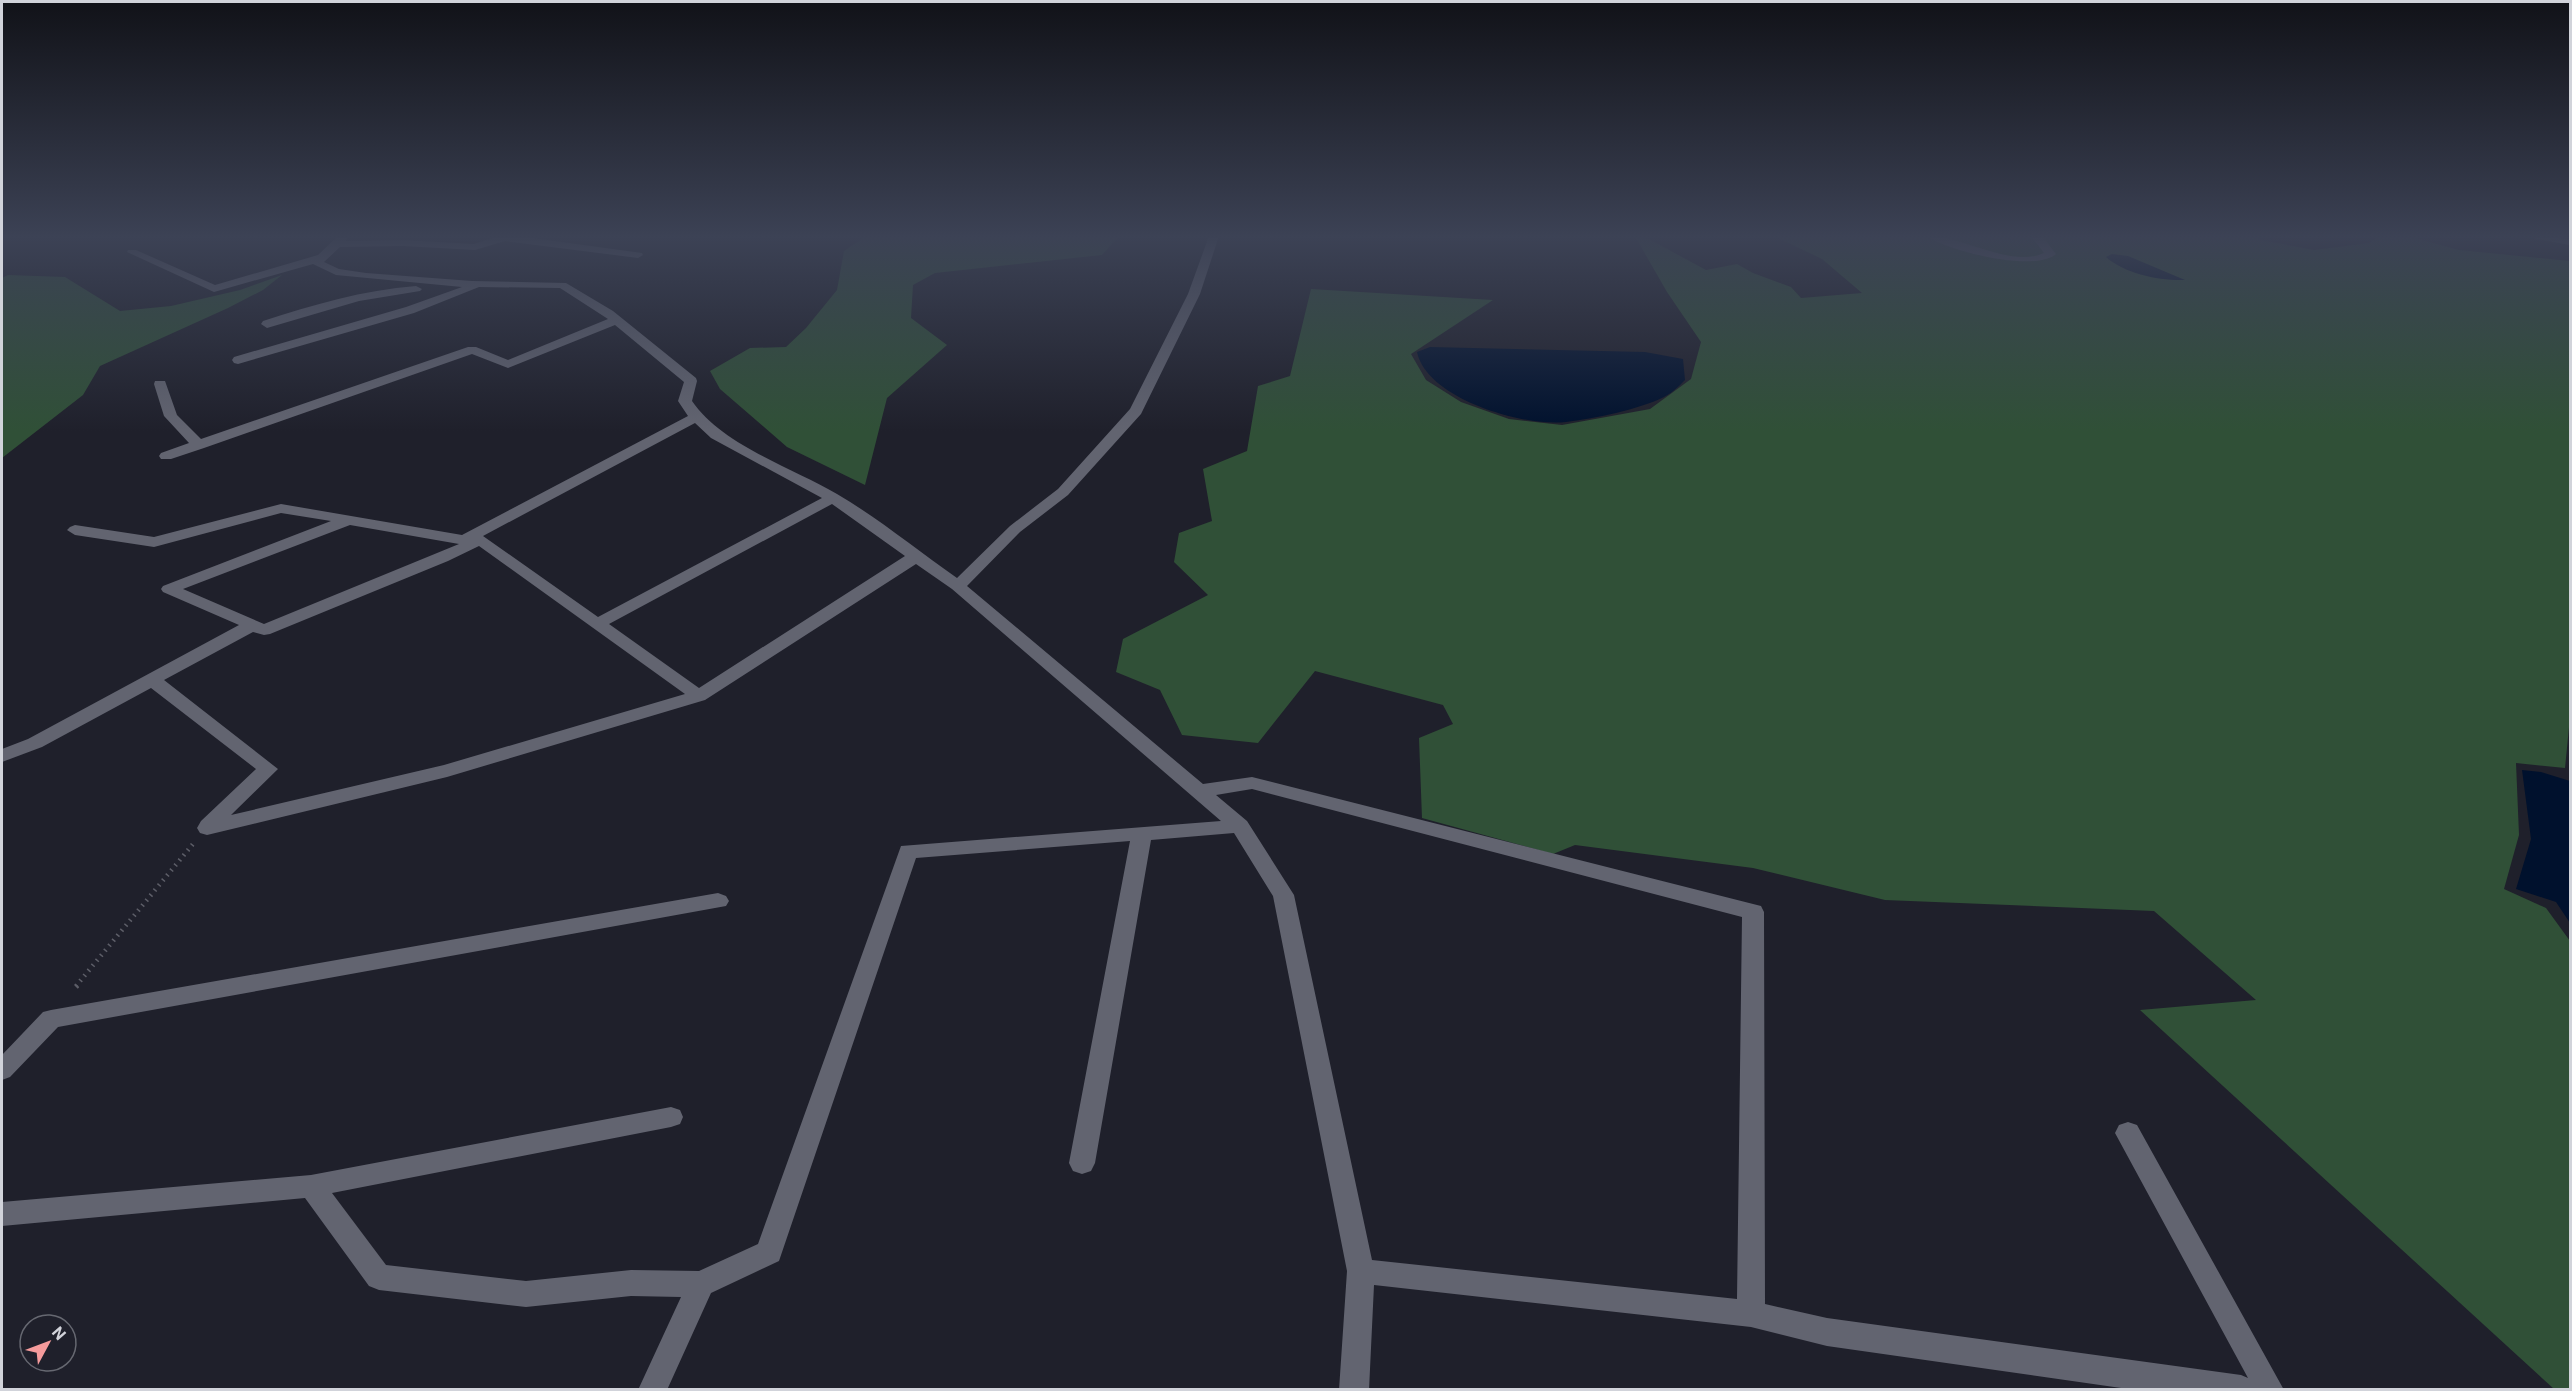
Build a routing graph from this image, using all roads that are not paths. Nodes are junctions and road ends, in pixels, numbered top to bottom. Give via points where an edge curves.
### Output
1 (338, 301) edge
2 (435, 301) edge
3 (587, 301) edge
4 (1191, 301) edge
5 (616, 320) junction
6 (267, 324) dead end
7 (238, 360) dead end
8 (160, 384) dead end
9 (696, 417) junction
10 (200, 445) junction
11 (166, 456) dead end
12 (833, 498) junction
13 (349, 520) junction
14 (75, 530) dead end
15 (471, 540) junction
16 (915, 557) junction
17 (958, 586) junction
18 (599, 623) junction
19 (251, 626) junction
20 (152, 680) junction
21 (699, 696) junction
22 (2, 756) edge
23 (1201, 791) junction
24 (1240, 826) junction
25 (1142, 833) junction
26 (718, 901) dead end
27 (2, 1070) edge
28 (671, 1117) dead end
29 (2128, 1133) dead end
30 (1082, 1163) dead end
31 (311, 1186) junction
32 (2, 1214) edge
33 (1361, 1271) junction
34 (701, 1284) junction
35 (1751, 1314) junction
36 (652, 1389) edge
37 (1354, 1389) edge
38 (2241, 1389) edge
39 (2270, 1389) edge

1 - 6 street
2 - 7 street
3 - 5 street
4 - 17 street via 1136,411 1063,492 1015,529
5 - 9 street via 691,381 685,401
5 - 10 street via 508,364 472,350
8 - 10 street via 171,416
9 - 12 street via 716,435
9 - 15 street
10 - 11 street
12 - 16 street
12 - 18 street
13 - 14 street via 280,507 154,542
13 - 15 street
13 - 19 street via 169,589
15 - 18 street
15 - 19 street via 442,558 264,630
16 - 17 street
16 - 21 street
17 - 23 street
18 - 21 street
19 - 20 street
20 - 21 street via 268,769 207,828 447,771
20 - 22 street
23 - 24 street
23 - 35 street via 1252,783 1753,912
24 - 25 street
24 - 33 street via 1283,895
25 - 30 street
25 - 34 street via 908,851 769,1252
26 - 27 street via 51,1019
28 - 31 street
29 - 39 street
31 - 32 street
31 - 34 street via 379,1277 526,1294 631,1283
33 - 35 street
33 - 37 street
34 - 36 street
35 - 38 street via 1827,1332

